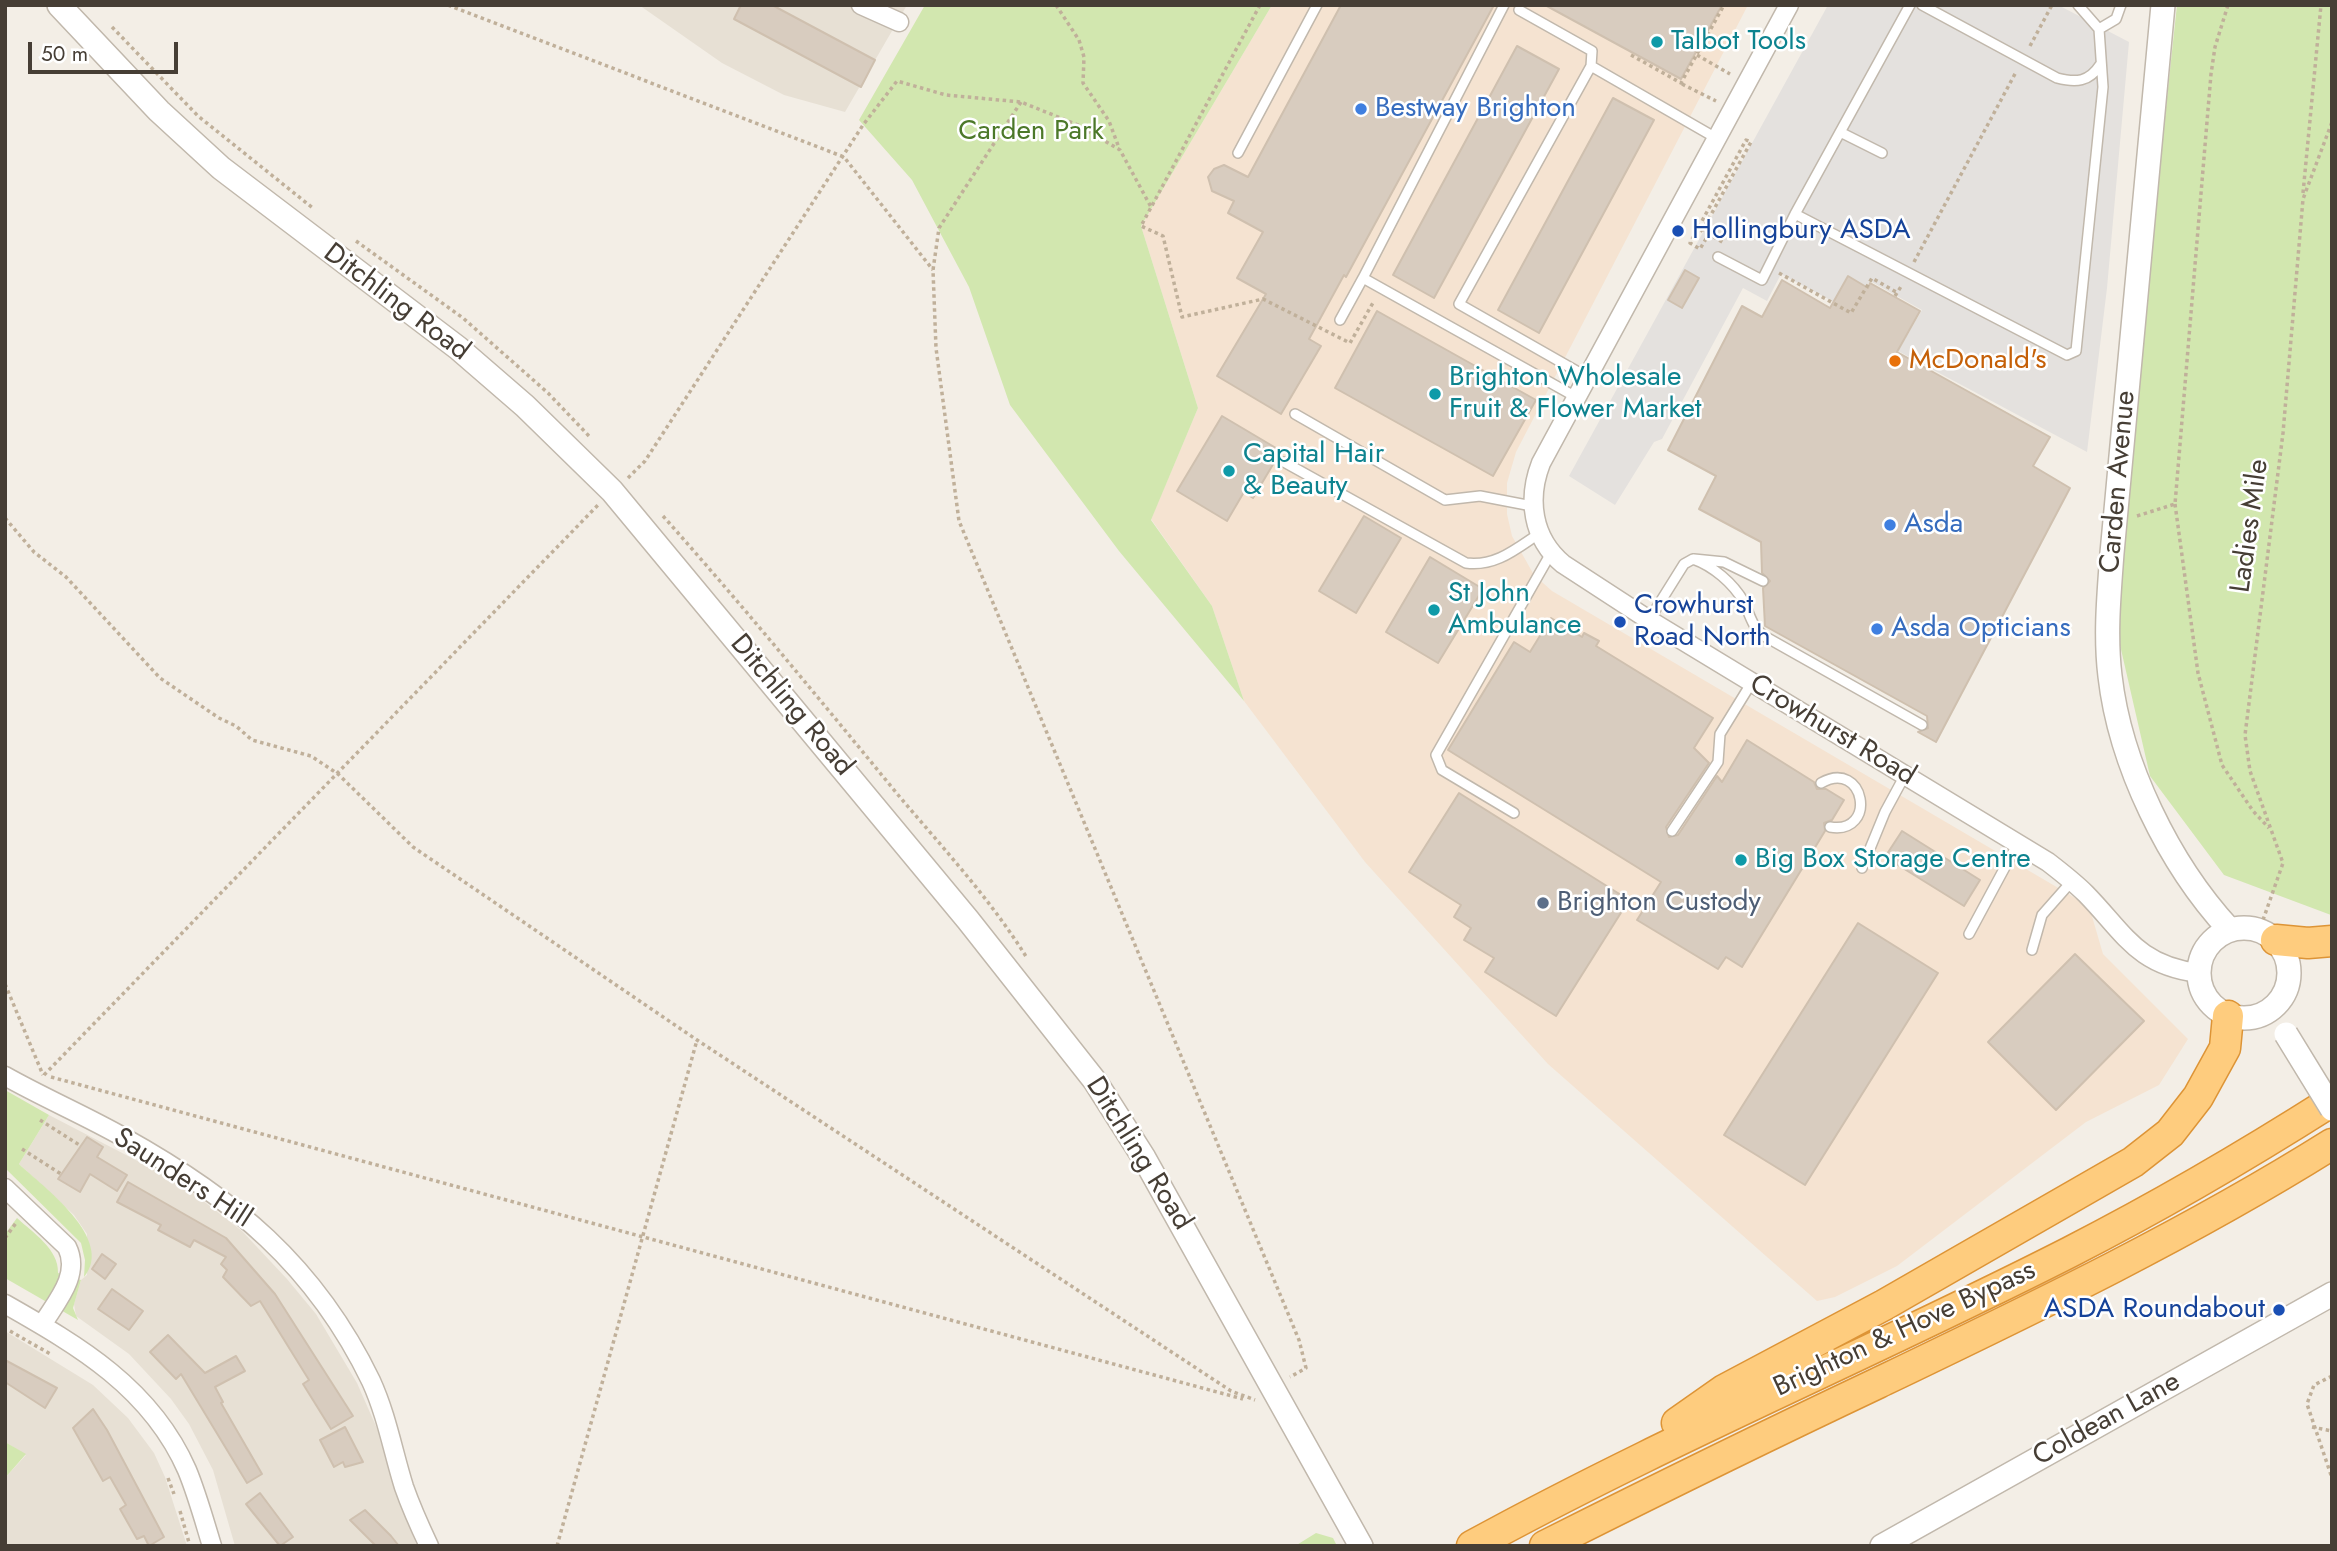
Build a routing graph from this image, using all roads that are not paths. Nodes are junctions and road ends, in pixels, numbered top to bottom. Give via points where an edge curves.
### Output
1 (59, 5) edge
2 (861, 5) edge
3 (1317, 5) edge
4 (1504, 5) edge
5 (1789, 5) edge
6 (1910, 5) edge
7 (1922, 5) edge
8 (2078, 5) edge
9 (2121, 5) edge
10 (2163, 5) edge
11 (1519, 10) dead end
12 (899, 22) dead end
13 (2099, 29) junction
14 (2100, 65) junction
15 (1591, 66) junction
16 (1840, 132) junction
17 (1716, 138) junction
18 (1238, 153) dead end
19 (1882, 153) dead end
20 (1795, 214) junction
21 (1718, 257) dead end
22 (1363, 278) junction
23 (1340, 320) dead end
24 (1587, 377) junction
25 (1576, 397) junction
26 (1295, 414) dead end
27 (1284, 462) dead end
28 (1532, 506) junction
29 (1540, 533) junction
30 (1551, 553) junction
31 (1693, 559) junction
32 (1763, 581) dead end
33 (1649, 620) junction
34 (1752, 682) junction
35 (1922, 725) dead end
36 (1905, 775) junction
37 (1821, 783) dead end
38 (1514, 813) dead end
39 (1830, 827) dead end
40 (1672, 831) dead end
41 (2018, 843) junction
42 (1862, 868) dead end
43 (2072, 881) junction
44 (2229, 929) junction
45 (1969, 934) dead end
46 (2268, 935) junction
47 (2332, 941) edge
48 (2032, 950) dead end
49 (2198, 973) junction
50 (2274, 1007) junction
51 (2228, 1016) junction
52 (5, 1076) edge
53 (2332, 1101) edge
54 (2332, 1109) edge
55 (2332, 1143) edge
56 (5, 1188) edge
57 (2332, 1294) edge
58 (5, 1304) edge
59 (42, 1325) junction
60 (1602, 1476) junction
61 (212, 1546) edge
62 (429, 1546) edge
63 (1361, 1546) edge
64 (1472, 1546) edge
65 (1545, 1546) edge
66 (1882, 1546) edge

1 - 63 street, Ditchling Road via 159,111 221,168 458,348 612,491 1073,1052 1144,1158 1281,1384
2 - 12 street
3 - 18 lane
4 - 22 lane
5 - 17 street, Crowhurst Road
6 - 16 lane
7 - 14 lane via 2057,78 2074,82 2092,75
8 - 13 lane
9 - 13 lane via 2116,19
10 - 44 street, Carden Avenue via 2115,523 2107,626 2109,675 2117,721 2148,807 2195,886
11 - 15 lane via 1592,51
13 - 14 lane
14 - 20 lane via 2103,87 2076,351 2067,355
15 - 17 lane
15 - 24 lane via 1459,304
16 - 19 lane
16 - 20 lane
17 - 24 street, Crowhurst Road
20 - 21 lane via 1762,280
22 - 23 lane
22 - 25 lane
24 - 25 street, Crowhurst Road
25 - 28 street, Crowhurst Road via 1538,469
26 - 28 lane via 1444,500 1480,496
27 - 29 lane via 1466,563 1500,559
28 - 29 street, Crowhurst Road
29 - 30 street, Crowhurst Road
30 - 33 street, Crowhurst Road
30 - 38 lane via 1436,755 1441,770
31 - 32 lane via 1724,562
31 - 33 lane via 1676,573
31 - 35 lane via 1709,566 1734,588 1764,636
33 - 34 street, Crowhurst Road
34 - 36 street, Crowhurst Road
34 - 40 lane via 1720,734 1718,762
36 - 41 street, Crowhurst Road
36 - 42 lane
37 - 39 lane via 1846,779 1861,799 1854,821
41 - 43 street, Crowhurst Road
41 - 45 lane
43 - 48 lane via 2042,915
43 - 49 street, Crowhurst Road via 2143,956 2169,968
44 - 46 street via 2245,927
44 - 49 street via 2205,947
46 - 47 highway via 2308,943
46 - 50 street via 2285,952 2289,981
49 - 51 street via 2207,1000
50 - 51 street via 2252,1018
50 - 54 street, bridge
51 - 60 highway via 2225,1048 2198,1097 2170,1133 2133,1161 1884,1305 1724,1390
52 - 62 street, Saunders Hill via 121,1136 229,1202 300,1272 372,1383 405,1488
53 - 60 highway, Brighton & Hove Bypass via 2068,1253
55 - 65 highway, Brighton & Hove Bypass via 2078,1287
56 - 59 street via 67,1247 71,1258 66,1286
57 - 66 street, Coldean Lane
58 - 59 street
59 - 61 street via 120,1377 159,1422 186,1467
60 - 64 highway, Brighton & Hove Bypass

